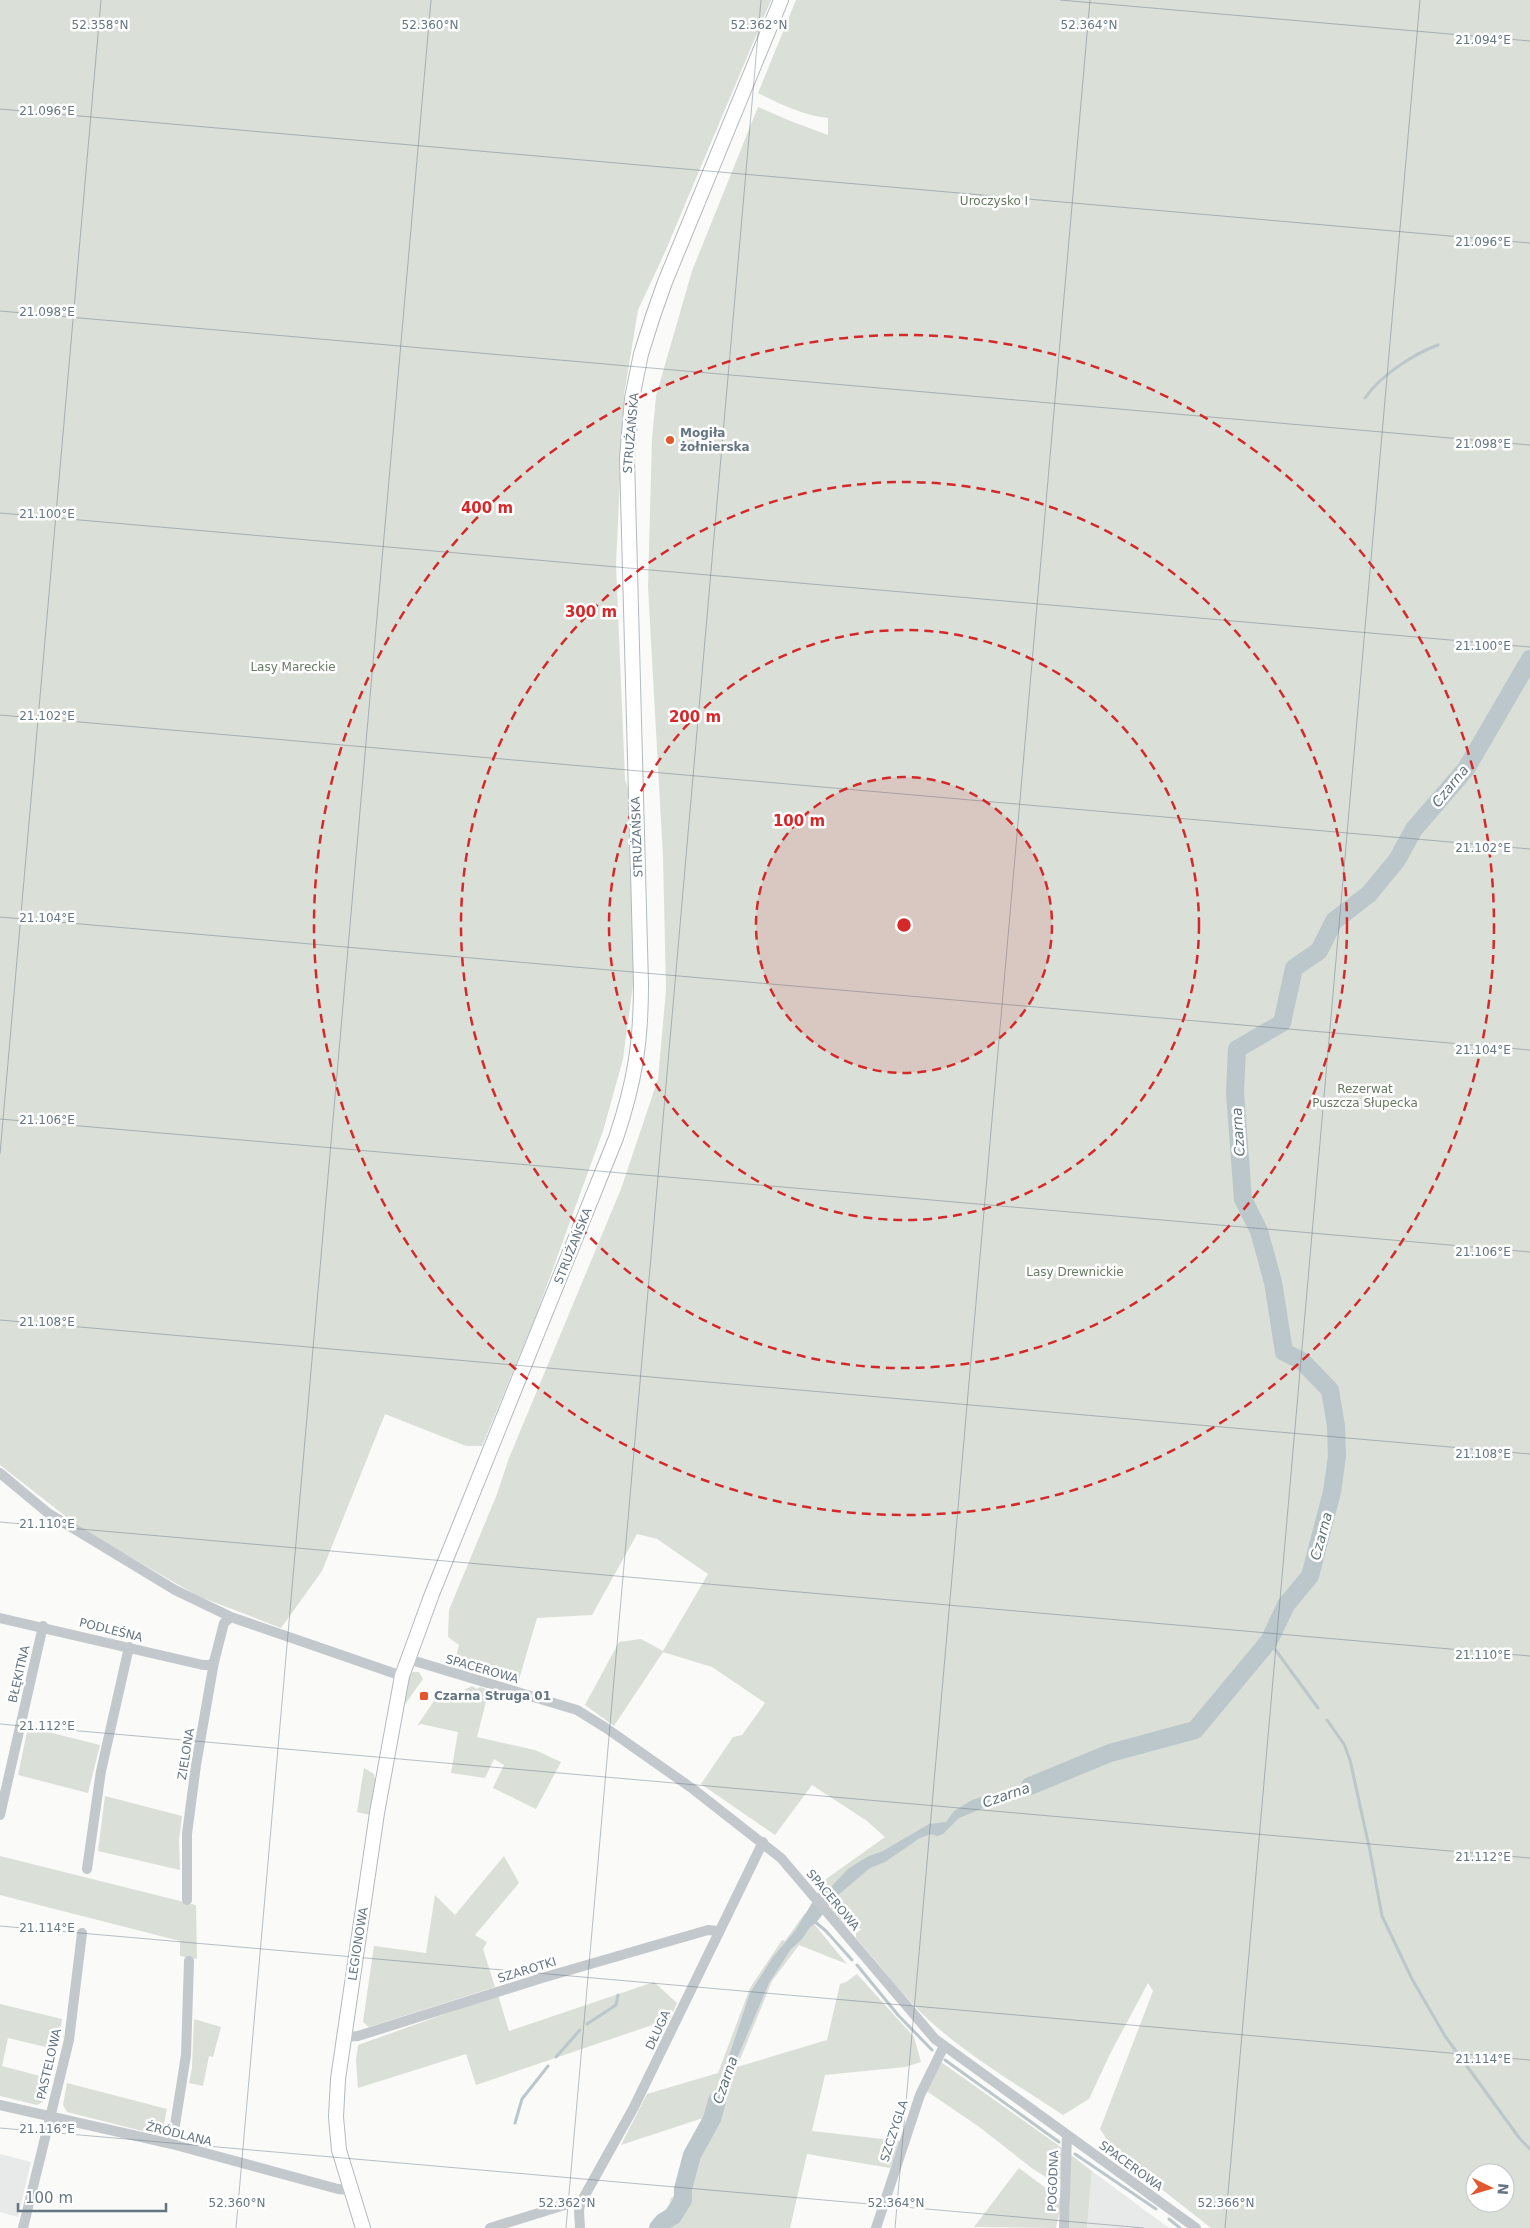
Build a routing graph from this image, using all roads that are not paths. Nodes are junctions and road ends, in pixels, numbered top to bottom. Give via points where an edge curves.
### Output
1 (782, 0) edge
2 (0, 1473) edge
3 (231, 1617) junction
4 (0, 1618) edge
5 (43, 1626) junction
6 (129, 1647) junction
7 (408, 1659) junction
8 (214, 1662) junction
9 (402, 1676) junction
10 (0, 1814) edge
11 (763, 1842) junction
12 (87, 1869) dead end
13 (187, 1900) dead end
14 (718, 1930) junction
15 (82, 1933) dead end
16 (189, 1961) dead end
17 (344, 2037) junction
18 (944, 2046) junction
19 (0, 2105) edge
20 (50, 2116) junction
21 (1067, 2135) junction
22 (172, 2144) junction
23 (350, 2190) junction
24 (580, 2204) junction
25 (23, 2228) edge
26 (363, 2228) edge
27 (490, 2228) edge
28 (580, 2228) edge
29 (876, 2228) edge
30 (1064, 2228) edge
31 (1196, 2228) edge

1 - 7 main road, STRUŻAŃSKA via 665,282 641,354 632,398 627,516 642,984 641,1033 630,1097 596,1190
2 - 3 street via 48,1513 175,1590
3 - 8 street, ZIELONA via 224,1623
3 - 9 street
4 - 5 street, PODLEŚNA
5 - 6 street, PODLEŚNA
5 - 10 street, BŁĘKITNA
6 - 8 street, PODLEŚNA via 203,1665
6 - 12 street via 101,1772
7 - 9 main road, LEGIONOWA
7 - 11 street, SPACEROWA via 577,1710
8 - 13 street, ZIELONA via 187,1834
9 - 17 main road, LEGIONOWA via 380,1794
11 - 14 street, DŁUGA
11 - 18 street, SPACEROWA via 781,1858
14 - 17 street, SZAROTKI via 711,1929 542,1978 358,2036
14 - 24 street, DŁUGA via 634,2107
15 - 20 street, PASTELOWA via 69,2040
16 - 22 street via 186,2054
17 - 23 main road, LEGIONOWA via 336,2117 339,2150
18 - 21 street, SPACEROWA
18 - 29 street, SZCZYGLA via 920,2095
19 - 20 street, ŹRÓDLANA
20 - 22 street, ŹRÓDLANA
20 - 25 street, PASTELOWA
21 - 30 street, POGODNA
21 - 31 street, SPACEROWA
22 - 23 street, ŹRÓDLANA
23 - 26 main road, LEGIONOWA
24 - 27 street via 571,2203
24 - 28 street, DŁUGA

